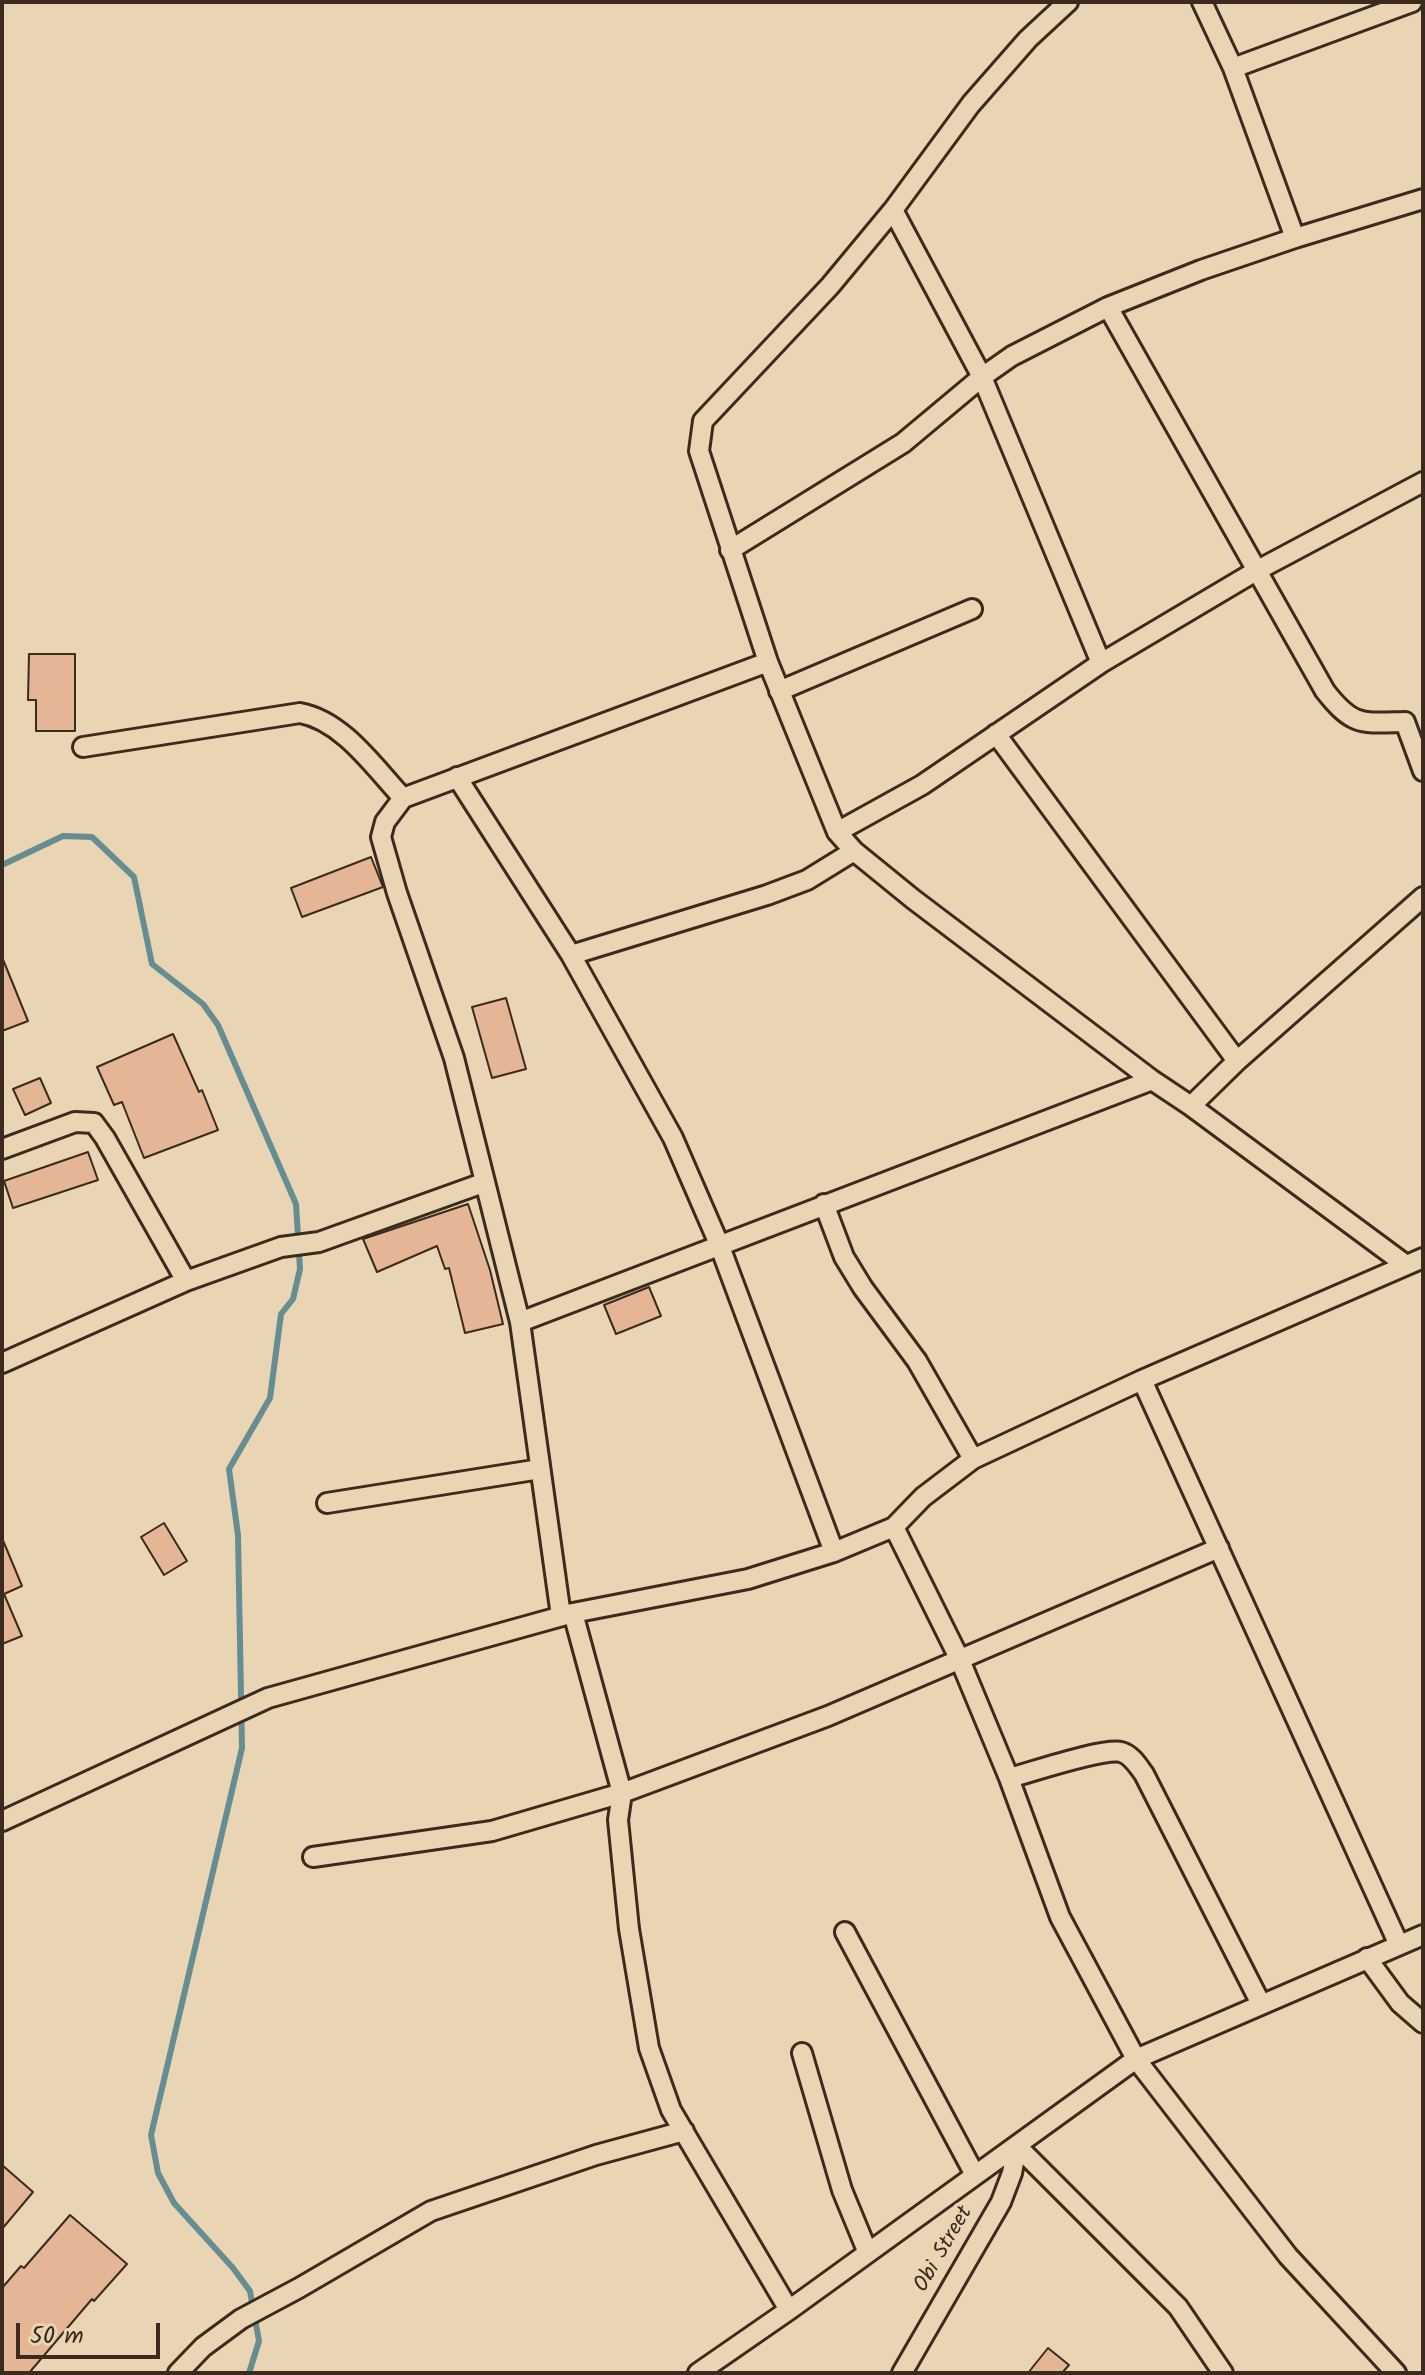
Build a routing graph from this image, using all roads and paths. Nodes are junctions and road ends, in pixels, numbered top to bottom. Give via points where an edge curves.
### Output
1 (1068, 2) edge
2 (1202, 2) edge
3 (1412, 2) edge
4 (1233, 68) junction
5 (1423, 199) edge
6 (893, 210) junction
7 (1295, 238) junction
8 (1108, 307) junction
9 (982, 377) junction
10 (1423, 482) edge
11 (730, 550) junction
12 (1256, 571) junction
13 (972, 609) dead end
14 (768, 662) junction
15 (1101, 663) junction
16 (779, 691) junction
17 (1414, 720) edge
18 (996, 734) junction
19 (83, 747) dead end
20 (1423, 771) edge
21 (457, 777) junction
22 (403, 798) junction
23 (837, 832) junction
24 (854, 851) junction
25 (1423, 897) edge
26 (571, 955) junction
27 (1237, 1061) junction
28 (1152, 1080) junction
29 (1191, 1106) junction
30 (2, 1149) edge
31 (483, 1183) junction
32 (824, 1204) junction
33 (719, 1244) junction
34 (1415, 1261) edge
35 (186, 1281) junction
36 (520, 1322) junction
37 (2, 1363) edge
38 (1142, 1380) junction
39 (973, 1459) junction
40 (540, 1469) junction
41 (327, 1503) dead end
42 (894, 1527) junction
43 (1219, 1548) junction
44 (834, 1552) junction
45 (567, 1614) junction
46 (960, 1660) junction
47 (1009, 1778) junction
48 (622, 1793) junction
49 (2, 1821) edge
50 (313, 1857) dead end
51 (845, 1932) dead end
52 (1423, 1935) edge
53 (1399, 1945) junction
54 (1367, 1958) junction
55 (1261, 2004) junction
56 (1423, 2023) edge
57 (802, 2053) dead end
58 (1136, 2059) junction
59 (684, 2131) junction
60 (1017, 2146) junction
61 (975, 2175) junction
62 (868, 2253) junction
63 (789, 2310) junction
64 (178, 2373) edge
65 (698, 2373) edge
66 (902, 2373) edge
67 (1223, 2373) edge
68 (1396, 2373) edge

1 - 6 street via 971,104
2 - 4 street
3 - 4 street
4 - 7 street
5 - 7 street
6 - 9 street
6 - 11 street via 830,286 703,421 699,451
7 - 8 street
8 - 9 street
8 - 12 street
9 - 11 street via 903,443
9 - 15 street
10 - 12 street
11 - 14 street
12 - 15 street
12 - 17 street via 1343,714 1366,723
13 - 16 street
14 - 16 street
14 - 21 street
15 - 18 street
16 - 23 street
17 - 20 street
18 - 23 street via 922,785
18 - 27 street
19 - 22 street via 300,713 324,719
21 - 22 street
21 - 26 street
22 - 31 street via 381,837 454,1058
23 - 24 street
24 - 26 street via 807,880 767,895
24 - 28 street
25 - 27 street
26 - 33 street via 673,1138
27 - 29 street
28 - 29 street
28 - 32 street
29 - 34 street
30 - 35 street via 75,1122 94,1123
31 - 35 street via 319,1242 281,1247
31 - 36 street
32 - 33 street
32 - 39 street via 844,1257 917,1361
33 - 36 street
33 - 44 street
34 - 38 street
35 - 37 street
36 - 40 street
38 - 39 street
38 - 43 street
39 - 42 street
40 - 41 street
40 - 45 street
42 - 44 street
42 - 46 street
43 - 46 street
43 - 53 street
44 - 45 street via 748,1579
45 - 48 street
45 - 49 street via 268,1698
46 - 47 street
46 - 48 street
47 - 55 street via 1100,1754 1121,1752 1133,1759
47 - 58 street via 1060,1917
48 - 50 street via 492,1831
48 - 59 street via 618,1820 629,1929 649,2048
51 - 61 street
52 - 53 street
53 - 54 street
54 - 55 street
54 - 56 street via 1400,2003
55 - 58 street
57 - 62 street via 842,2190
58 - 60 street
58 - 68 street via 1288,2256
59 - 63 street
59 - 64 street via 431,2211 241,2319
60 - 61 street
60 - 66 street, Obi Street via 1001,2202
60 - 67 street via 1178,2307
61 - 62 street
62 - 63 street
63 - 65 street

